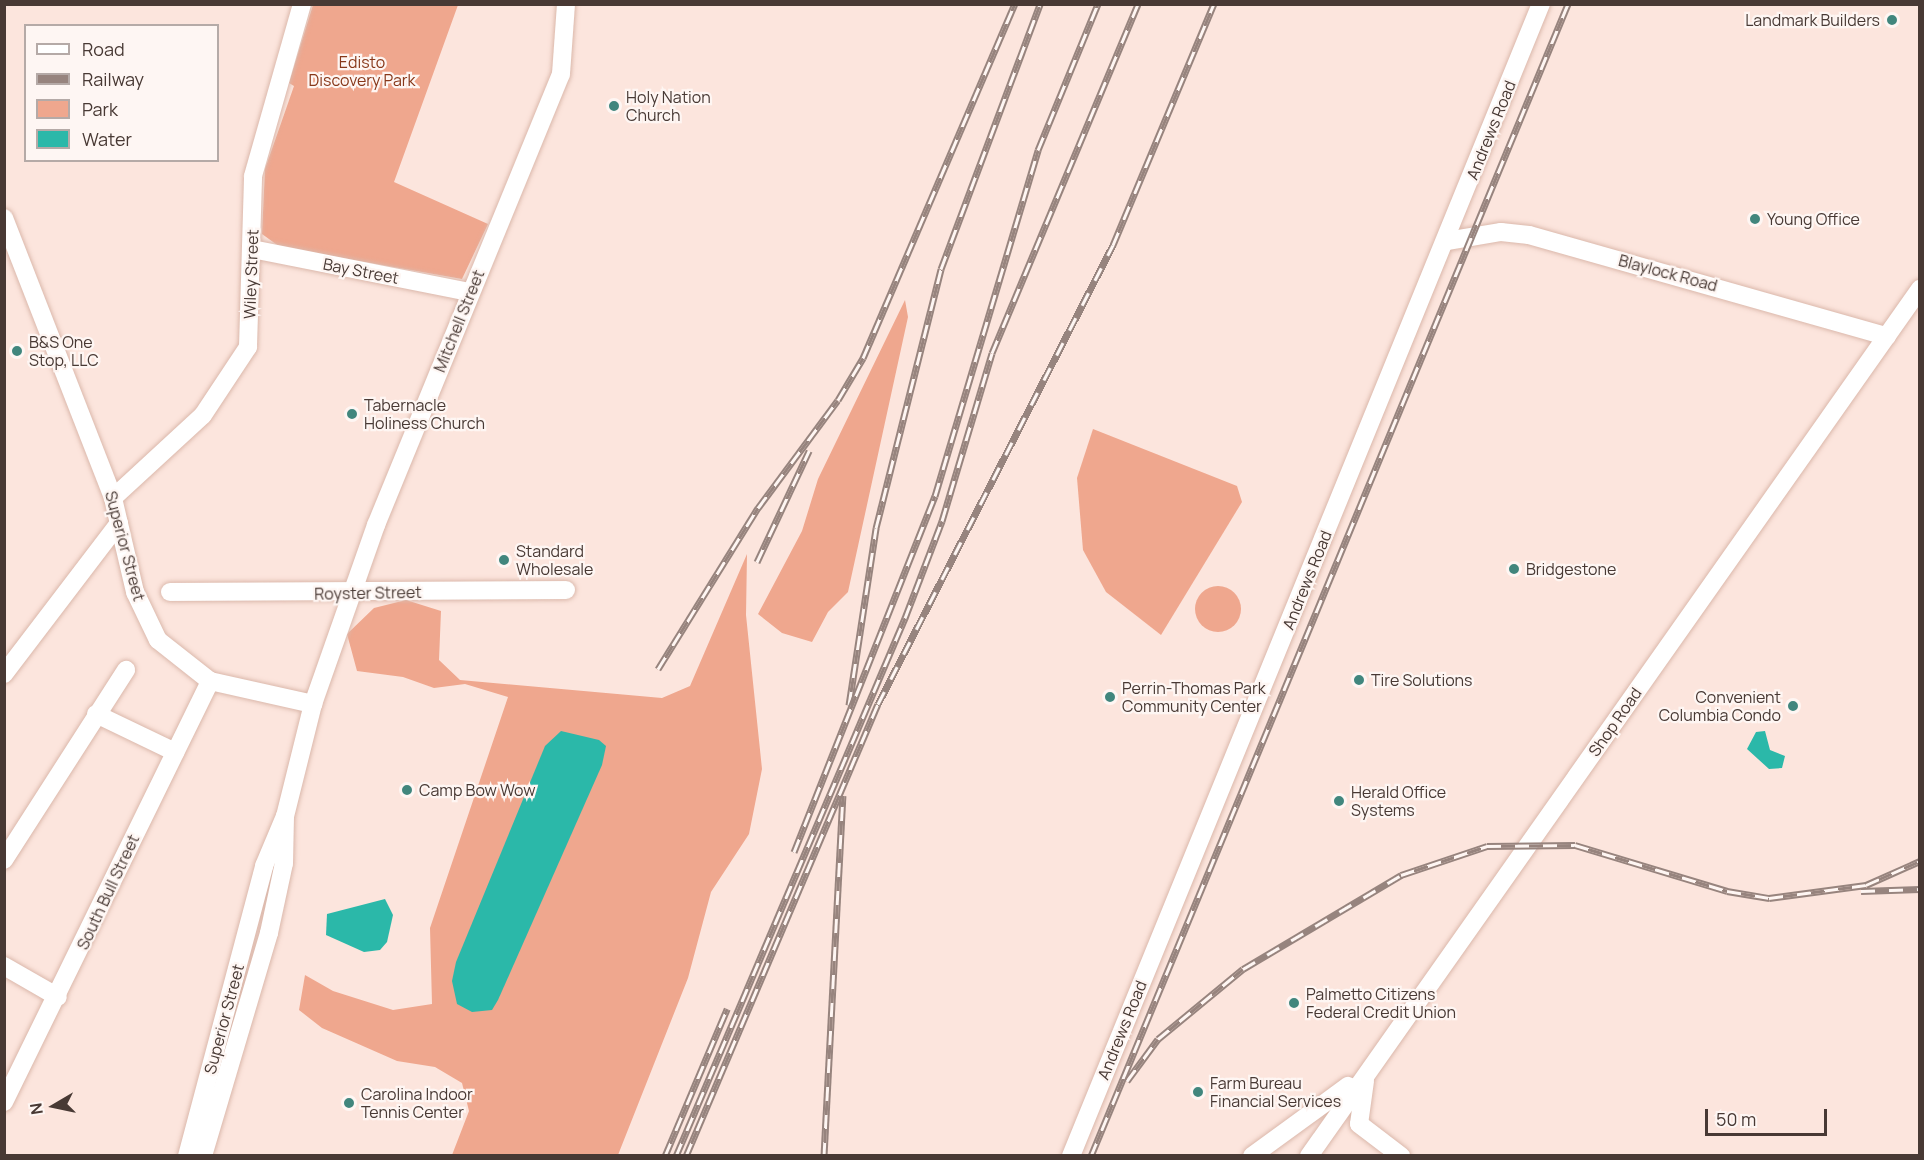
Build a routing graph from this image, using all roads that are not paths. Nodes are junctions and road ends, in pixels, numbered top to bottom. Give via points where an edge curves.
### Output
1 (302, 4) edge
2 (566, 4) edge
3 (1541, 4) edge
4 (6, 224) edge
5 (1447, 241) junction
6 (252, 249) junction
7 (1920, 289) edge
8 (470, 292) junction
9 (1887, 336) junction
10 (113, 498) junction
11 (119, 523) junction
12 (566, 590) dead end
13 (170, 592) dead end
14 (350, 592) junction
15 (126, 670) dead end
16 (4, 674) edge
17 (210, 681) junction
18 (313, 704) junction
19 (96, 714) junction
20 (175, 752) junction
21 (285, 816) junction
22 (4, 860) edge
23 (4, 966) edge
24 (58, 997) junction
25 (1368, 1070) junction
26 (4, 1102) edge
27 (187, 1155) edge
28 (203, 1155) edge
29 (1071, 1155) edge
30 (1252, 1155) edge
31 (1309, 1155) edge
32 (1401, 1155) edge

1 - 6 street, Wiley Street via 253,176
2 - 8 street, Mitchell Street via 561,74
3 - 5 street, Andrews Road
4 - 10 street, Superior Street
5 - 9 street, Blaylock Road via 1501,232 1529,235
5 - 29 street, Andrews Road
6 - 8 street, Bay Street
6 - 10 street, Wiley Street via 248,347 203,415
7 - 9 street, Shop Road
8 - 14 street, Mitchell Street
9 - 25 street, Shop Road
10 - 11 street, Superior Street
11 - 16 street
11 - 17 street, Superior Street via 135,592 158,640
12 - 14 street, Royster Street
13 - 14 street, Royster Street
14 - 18 street, Mitchell Street
15 - 19 street
17 - 18 street, Superior Street
17 - 20 street, South Bull Street
18 - 21 street, Superior Street
19 - 20 street
19 - 22 street
20 - 24 street, South Bull Street
21 - 27 street, Superior Street via 264,866
21 - 28 street, Superior Street via 284,863 269,933
23 - 24 street
24 - 26 street, South Bull Street
25 - 30 street
25 - 31 street, Shop Road
25 - 32 street via 1357,1112 1359,1124

